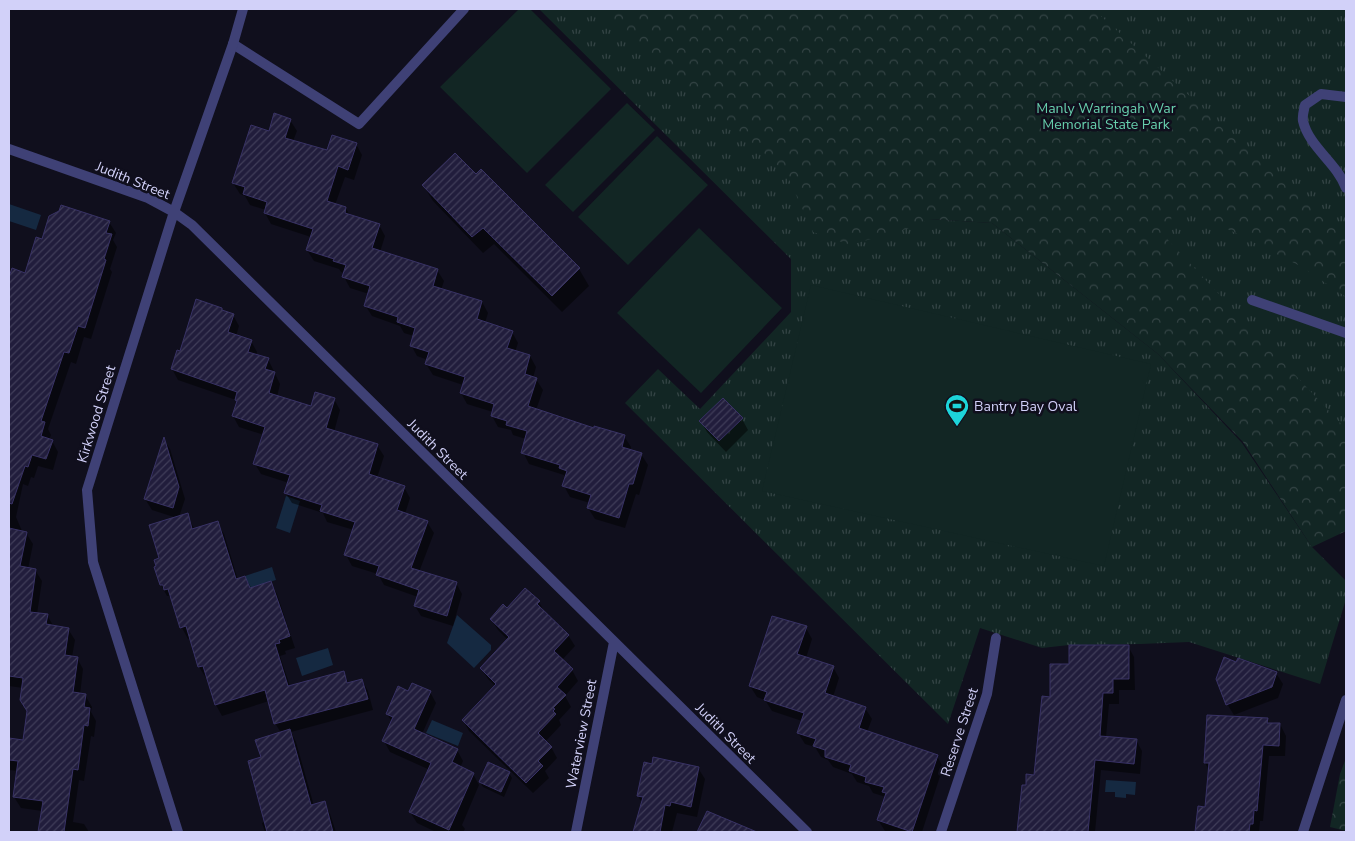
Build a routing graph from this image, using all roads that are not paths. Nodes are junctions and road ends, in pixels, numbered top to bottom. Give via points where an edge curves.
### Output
1 (243, 9) edge
2 (464, 9) edge
3 (233, 44) junction
4 (1346, 97) edge
5 (9, 149) edge
6 (1346, 188) edge
7 (174, 212) junction
8 (1252, 300) dead end
9 (1346, 333) edge
10 (996, 638) dead end
11 (614, 642) junction
12 (1346, 700) edge
13 (178, 832) edge
14 (576, 832) edge
15 (807, 832) edge
16 (941, 832) edge
17 (1303, 832) edge

1 - 3 street, Kirkwood Street
2 - 3 street via 359,124
3 - 7 street, Kirkwood Street
4 - 6 street via 1321,94 1305,105 1302,119 1308,134 1342,177
5 - 7 street, Judith Street via 148,198
7 - 11 street, Judith Street via 192,225
7 - 13 street, Kirkwood Street via 87,490 93,562
8 - 9 street
10 - 16 street, Reserve Street via 987,694
11 - 14 street, Waterview Street
11 - 15 street, Judith Street
12 - 17 street

